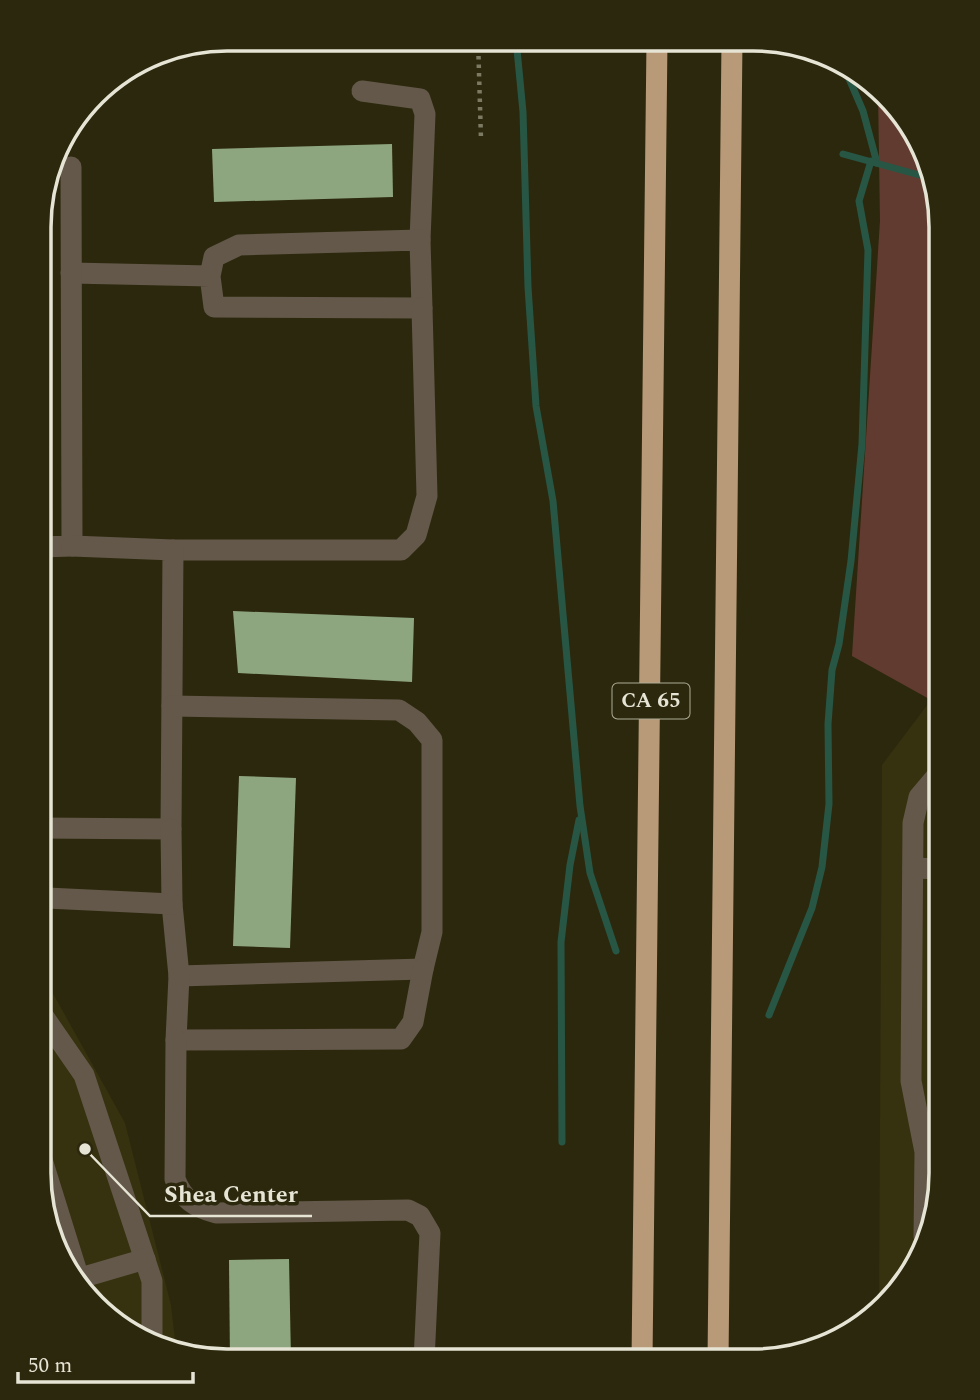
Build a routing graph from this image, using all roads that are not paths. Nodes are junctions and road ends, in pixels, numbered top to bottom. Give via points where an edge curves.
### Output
1 (657, 51) edge
2 (732, 51) edge
3 (362, 91) dead end
4 (71, 167) dead end
5 (420, 240) junction
6 (71, 273) junction
7 (210, 276) junction
8 (422, 308) junction
9 (51, 547) edge
10 (72, 547) junction
11 (173, 550) junction
12 (172, 706) junction
13 (929, 785) edge
14 (51, 828) edge
15 (171, 829) junction
16 (912, 868) junction
17 (929, 869) edge
18 (51, 898) edge
19 (172, 904) junction
20 (423, 969) junction
21 (179, 976) junction
22 (51, 1027) edge
23 (176, 1040) junction
24 (52, 1194) edge
25 (924, 1214) edge
26 (72, 1257) edge
27 (145, 1259) junction
28 (86, 1279) edge
29 (152, 1332) edge
30 (425, 1349) edge
31 (642, 1349) edge
32 (718, 1349) edge

1 - 31 highway, CA 65
2 - 32 highway
3 - 5 lane via 421,99 425,114
4 - 6 lane
5 - 7 lane via 239,246 215,257
5 - 8 lane
6 - 7 lane
6 - 10 lane
7 - 8 lane via 214,307
8 - 11 lane via 427,496 416,536 401,550
9 - 10 lane
10 - 11 lane
11 - 12 lane
12 - 15 lane
12 - 20 lane via 399,710 417,722 432,740 432,932
13 - 16 lane via 919,797 913,823
14 - 15 lane
15 - 19 lane
16 - 17 lane
16 - 25 lane via 911,1081 925,1152
18 - 19 lane
19 - 21 lane
20 - 21 lane
20 - 23 lane via 413,1022 401,1040
21 - 23 lane
22 - 27 lane via 84,1075
23 - 30 lane via 175,1179 181,1193 195,1207 216,1213 408,1210 420,1216 430,1233
24 - 26 lane
27 - 28 lane
27 - 29 lane via 152,1281

